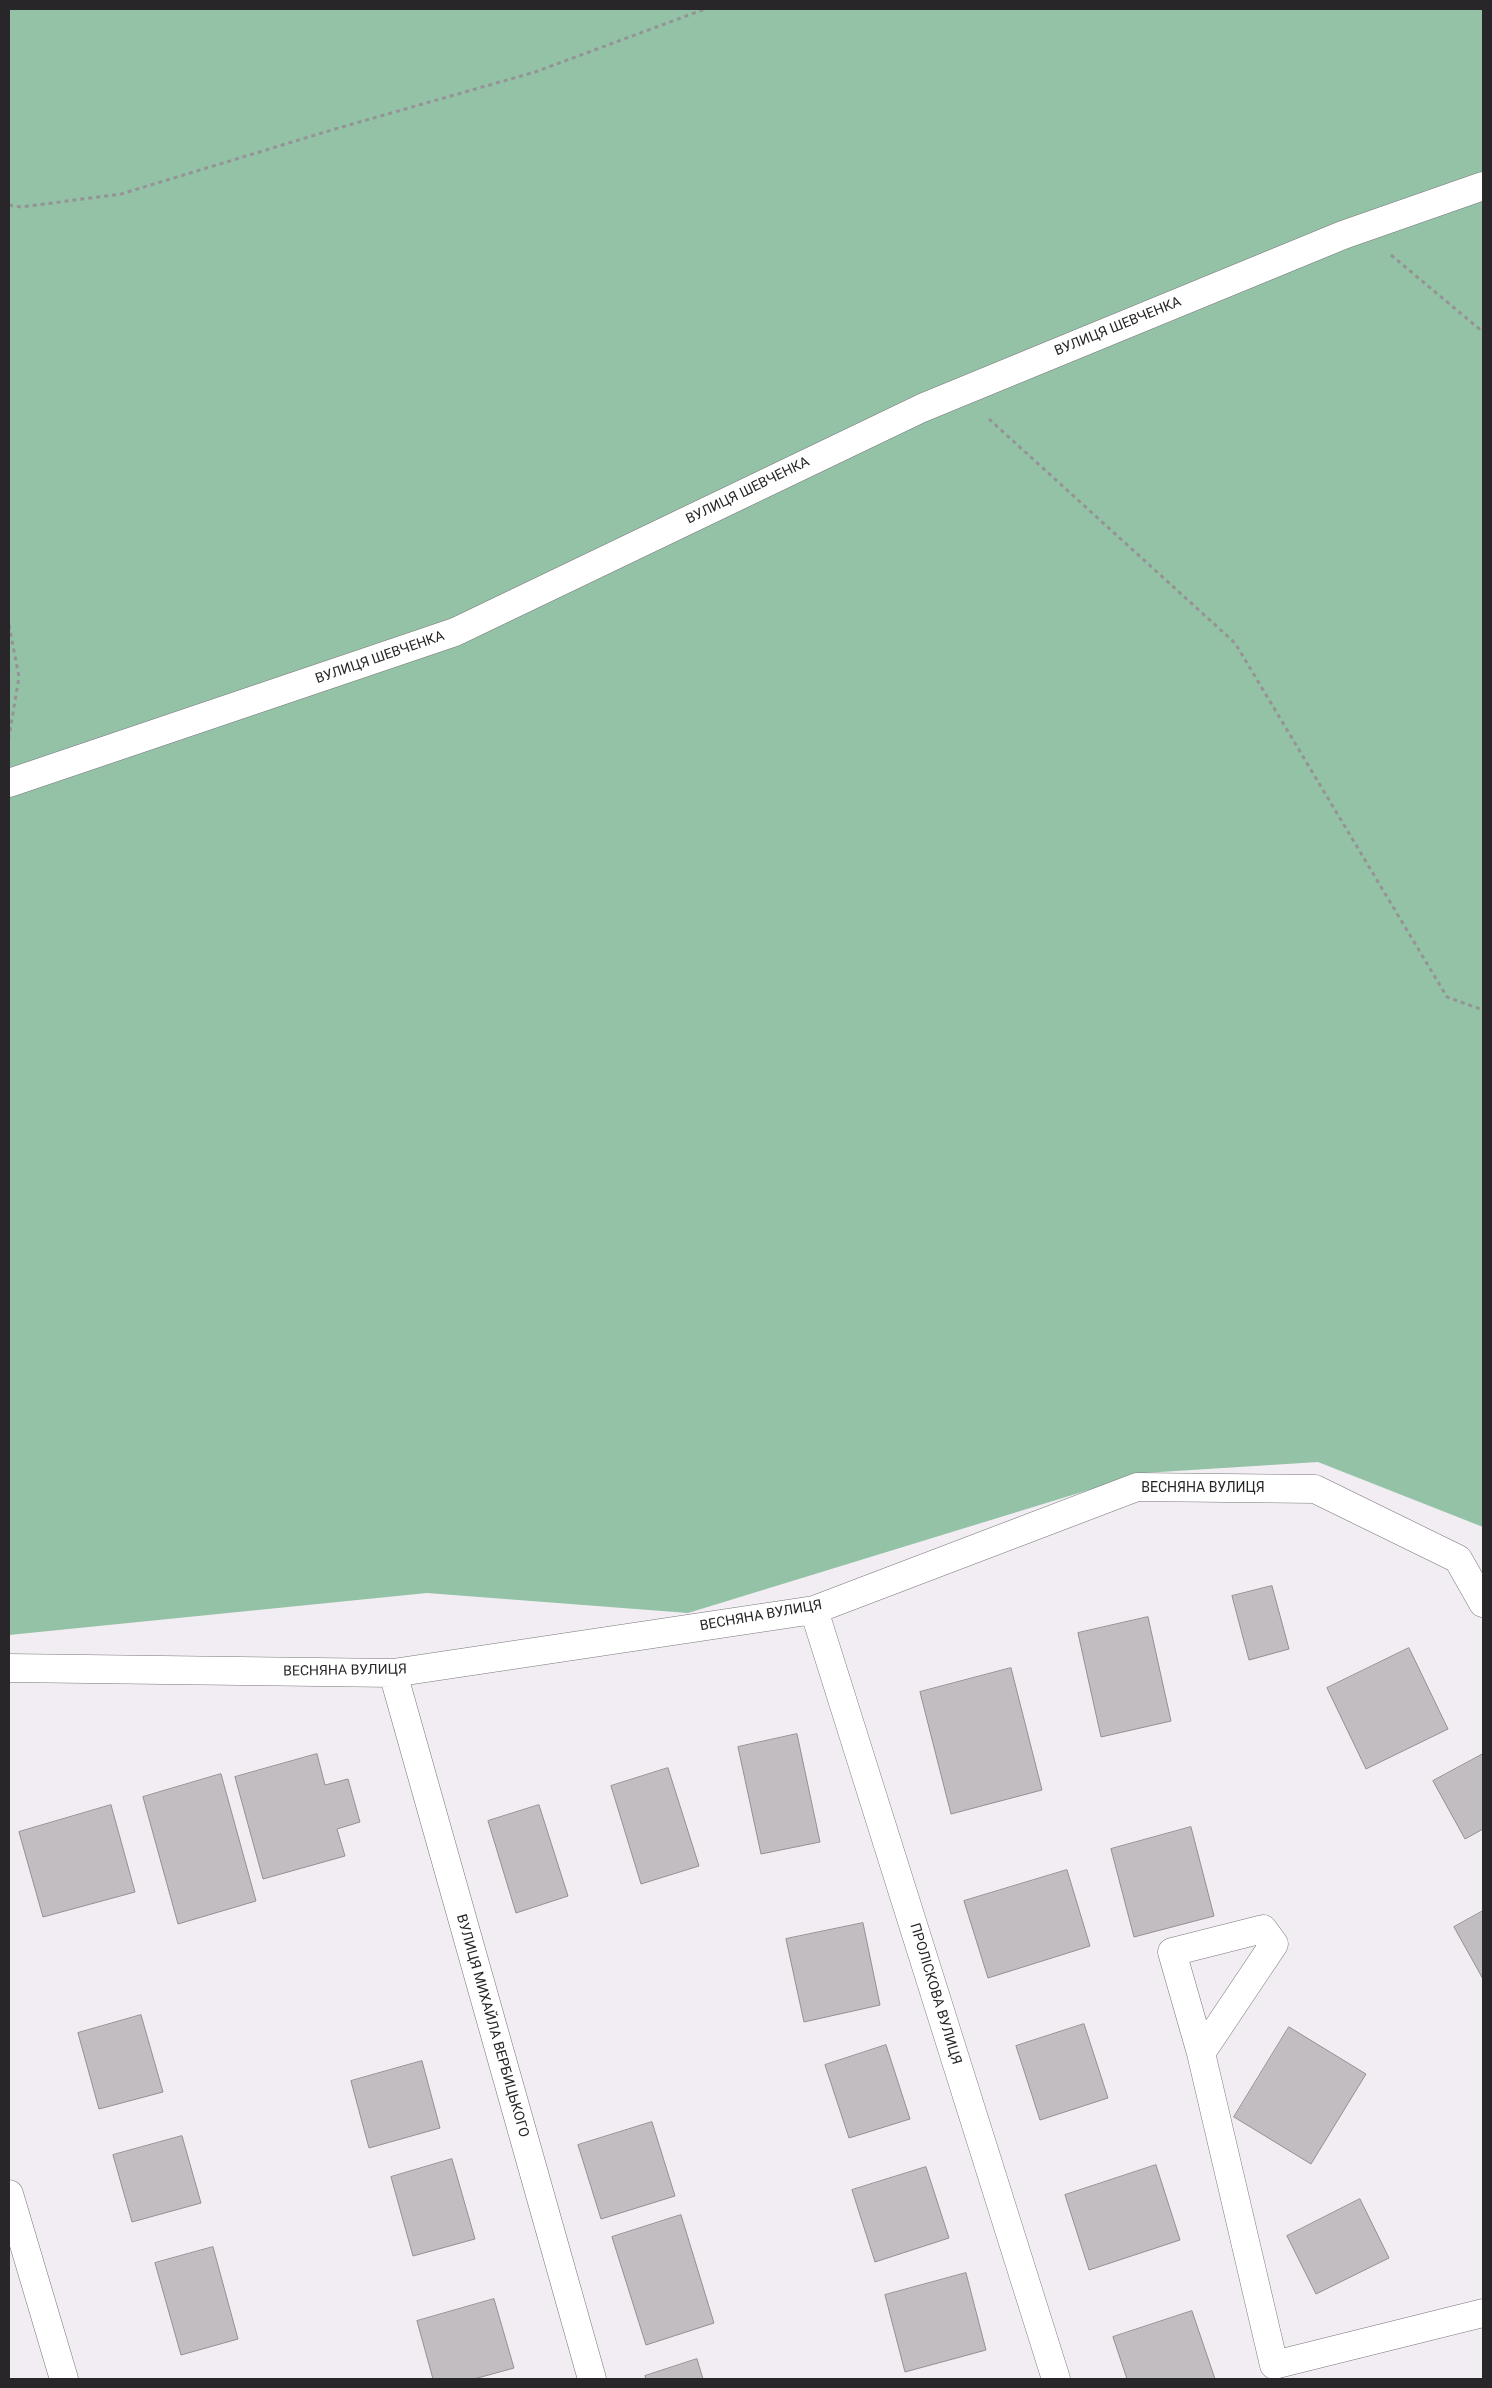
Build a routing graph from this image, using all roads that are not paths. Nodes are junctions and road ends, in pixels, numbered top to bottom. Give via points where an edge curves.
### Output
1 (1483, 186) edge
2 (9, 783) edge
3 (1483, 1603) edge
4 (814, 1610) junction
5 (9, 1668) edge
6 (393, 1674) junction
7 (1201, 2053) junction
8 (9, 2194) edge
9 (1483, 2313) edge
10 (64, 2379) edge
11 (592, 2379) edge
12 (1056, 2379) edge

1 - 2 street, ВУЛИЦЯ ШЕВЧЕНКА via 1359,229 959,392 455,632
3 - 4 street, ВЕСНЯНА ВУЛИЦЯ via 1458,1559 1315,1489 1137,1487
4 - 6 street, ВЕСНЯНА ВУЛИЦЯ
4 - 12 street, ПРОЛІСКОВА ВУЛИЦЯ
5 - 6 street, ВЕСНЯНА ВУЛИЦЯ
6 - 11 street, ВУЛИЦЯ МИХАЙЛА ВЕРБИЦЬКОГО
7 - 7 street via 1172,1952 1263,1929 1274,1944
7 - 9 street via 1274,2365
8 - 10 street

